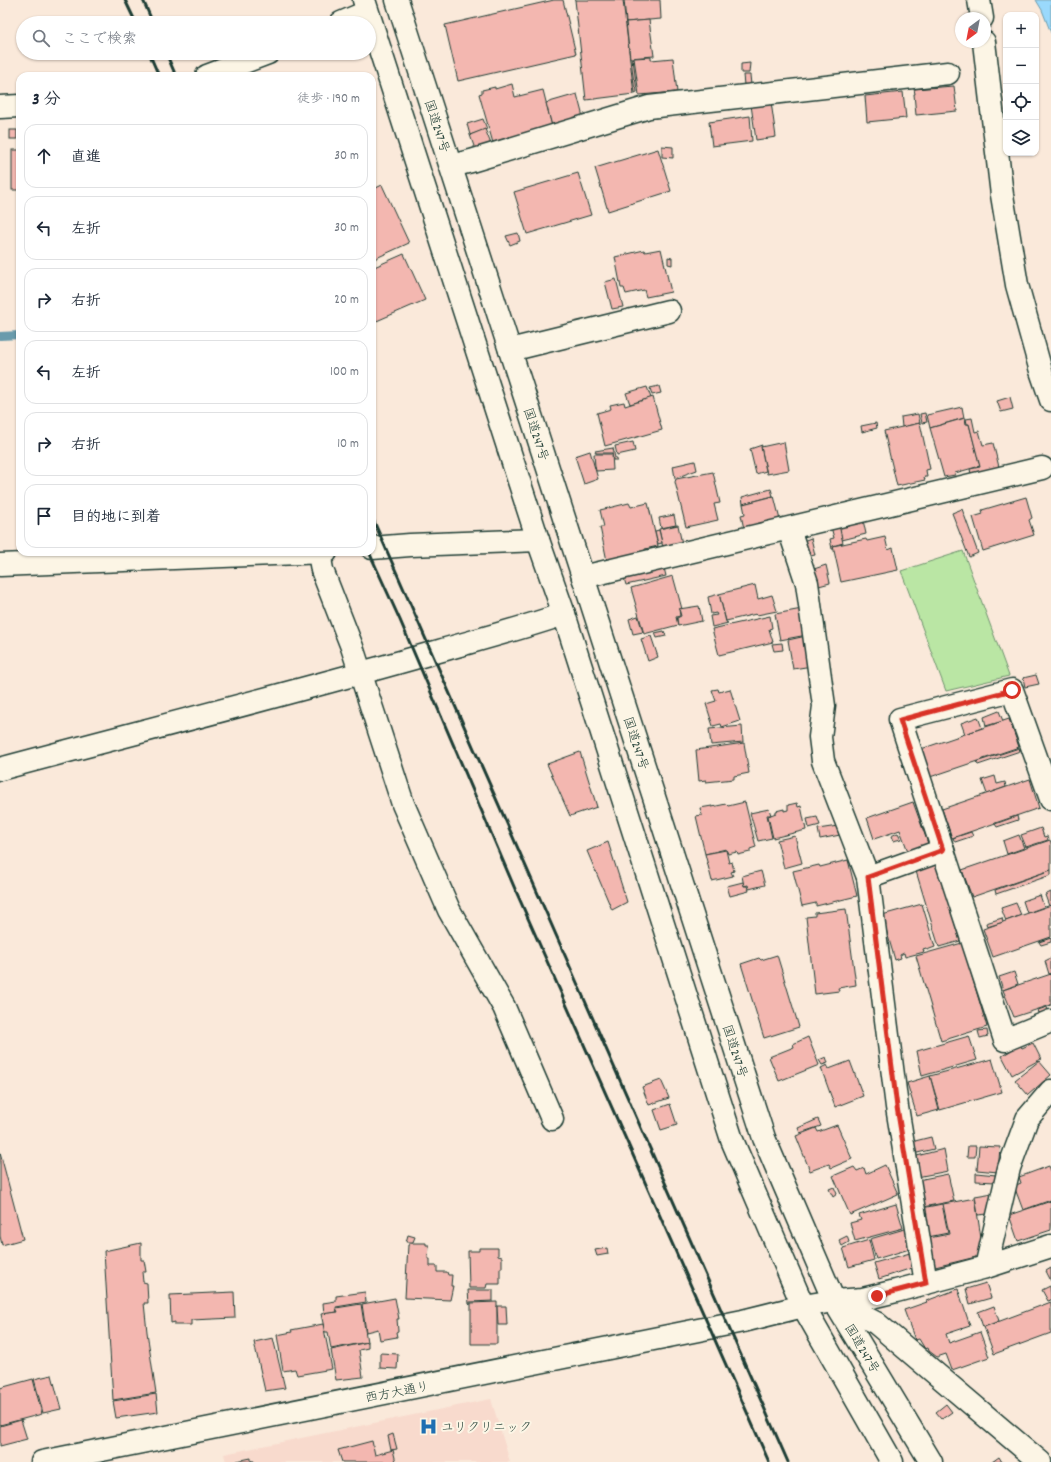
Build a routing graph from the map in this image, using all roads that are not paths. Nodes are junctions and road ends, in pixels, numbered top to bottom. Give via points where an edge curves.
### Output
1 (397, 0) edge
2 (979, 0) edge
3 (366, 6) edge
4 (981, 12) edge
5 (351, 16) edge
6 (369, 16) edge
7 (376, 37) edge
8 (985, 48) edge
9 (249, 60) edge
10 (218, 72) edge
11 (948, 72) dead end
12 (16, 106) edge
13 (0, 107) edge
14 (451, 166) junction
15 (669, 311) dead end
16 (510, 350) junction
17 (1051, 400) edge
18 (1042, 468) dead end
19 (789, 529) junction
20 (538, 540) junction
21 (376, 548) edge
22 (221, 556) edge
23 (320, 556) edge
24 (0, 565) edge
25 (583, 577) junction
26 (564, 614) junction
27 (360, 674) junction
28 (0, 769) edge
29 (1051, 800) edge
30 (943, 850) junction
31 (868, 877) junction
32 (1051, 1021) edge
33 (1051, 1091) edge
34 (552, 1119) dead end
35 (1051, 1246) edge
36 (986, 1267) junction
37 (926, 1283) junction
38 (834, 1301) junction
39 (803, 1306) junction
40 (42, 1462) edge
41 (892, 1462) edge
42 (931, 1462) edge
43 (1040, 1462) edge

1 - 14 main road, 国道247号
2 - 4 main road
3 - 5 main road
3 - 6 main road
7 - 20 main road
8 - 17 main road via 1002,195 1017,285
9 - 10 main road
11 - 14 main road via 649,107
12 - 13 main road
14 - 16 main road, 国道247号
15 - 16 main road
16 - 25 main road, 国道247号
18 - 19 main road
19 - 25 main road
19 - 31 main road via 807,584 824,706 820,737 823,761
20 - 21 main road
20 - 26 main road
22 - 24 main road
23 - 27 main road via 322,570
25 - 38 main road, 国道247号 via 764,1138
26 - 27 main road
26 - 39 main road via 732,1140
27 - 28 main road
27 - 34 main road via 403,804 449,910 504,1007
29 - 30 main road via 1012,690 900,720
30 - 31 main road
30 - 32 main road via 1004,1040
31 - 37 main road via 897,1107
33 - 36 main road via 1027,1119 1009,1168
35 - 36 main road, 西方大通り
36 - 37 main road, 西方大通り
37 - 38 main road, 西方大通り via 863,1299
38 - 39 main road, 西方大通り
38 - 42 main road, 国道247号
38 - 43 main road via 876,1323
39 - 40 main road, 西方大通り via 752,1319
39 - 41 main road

